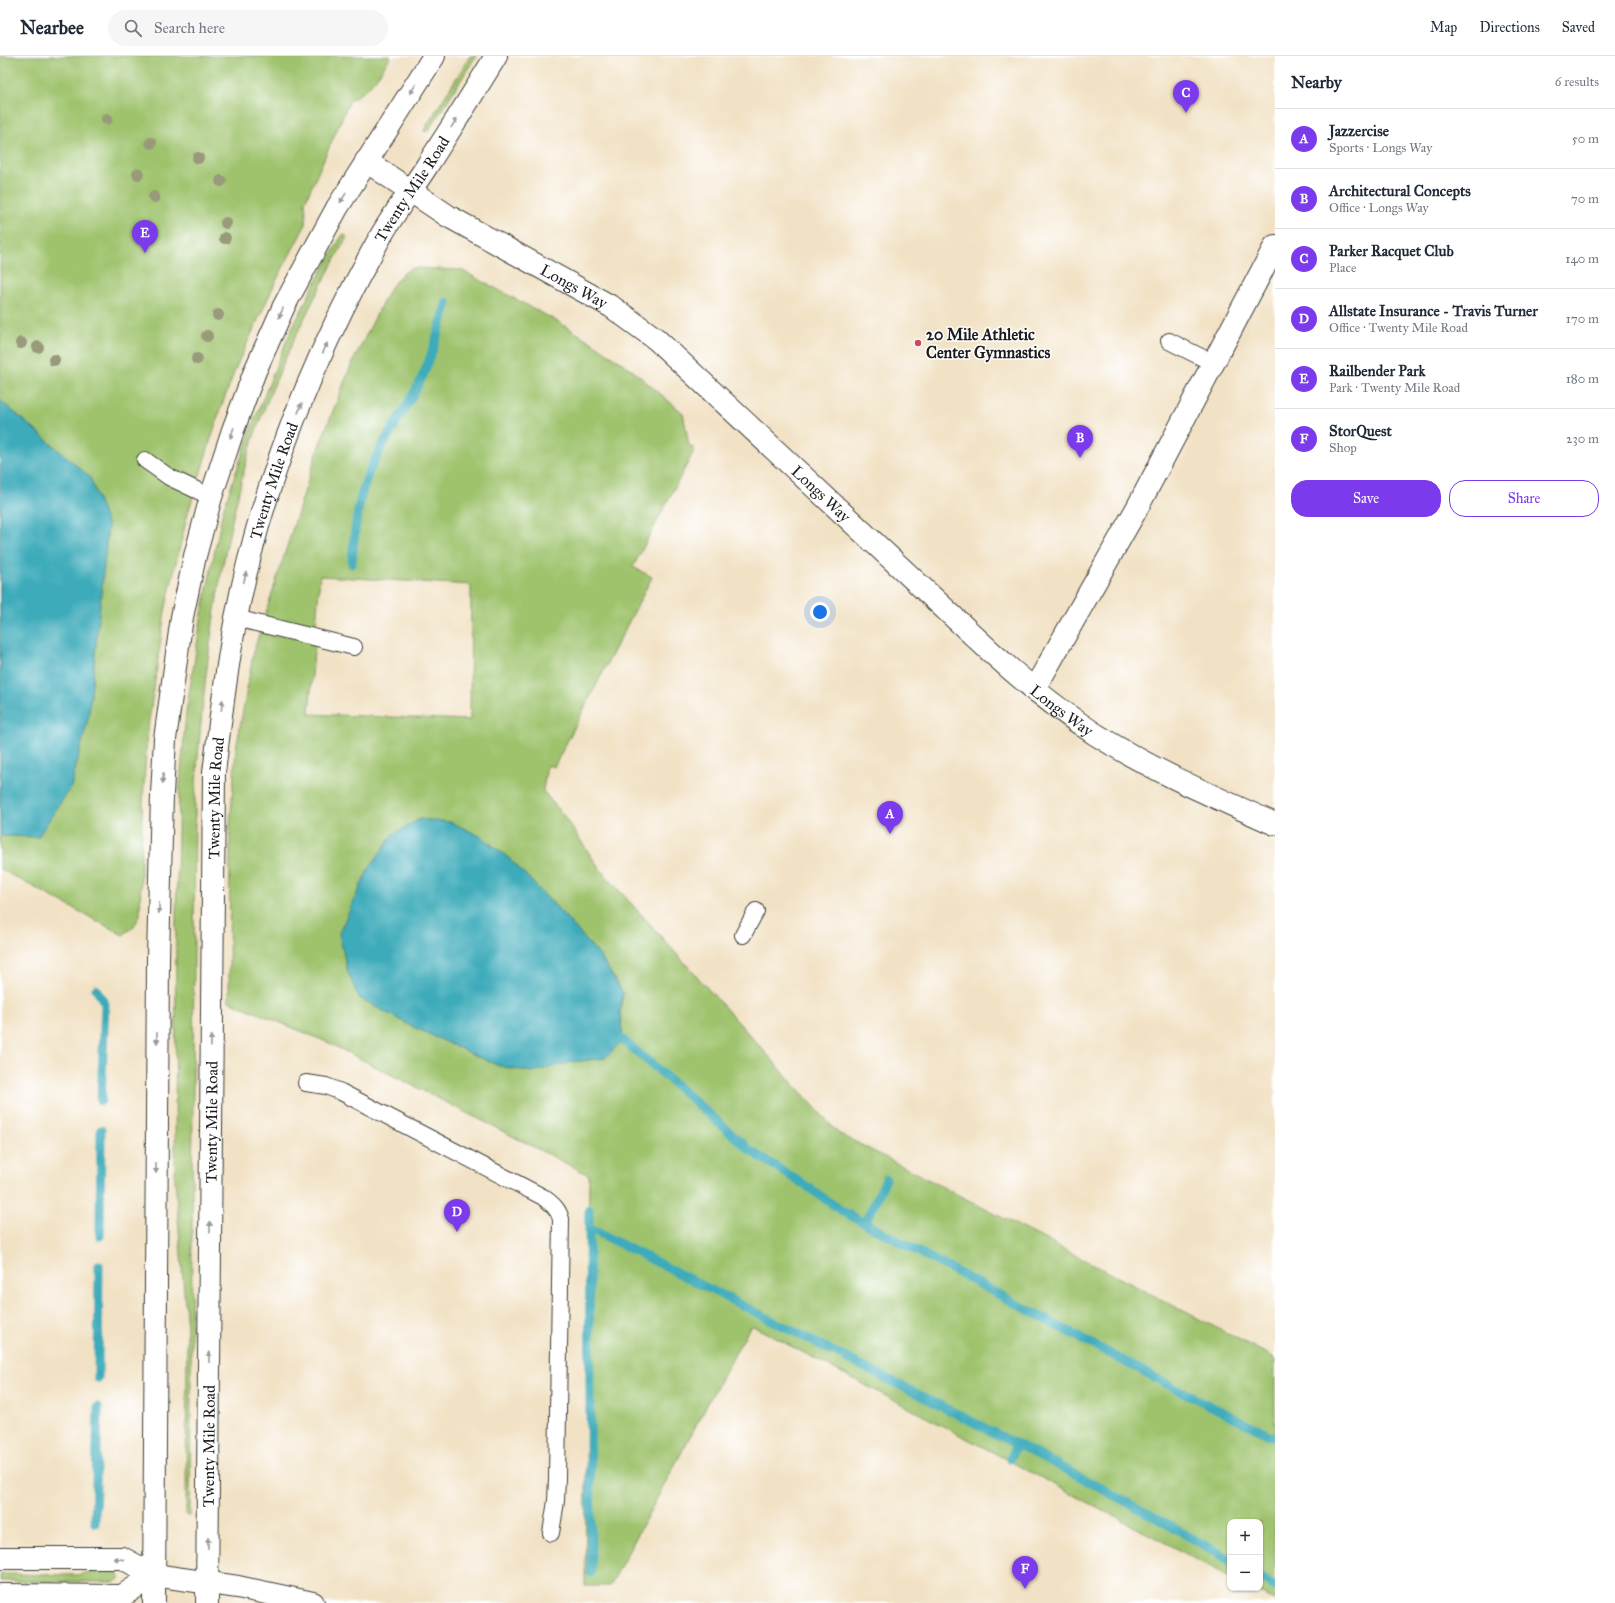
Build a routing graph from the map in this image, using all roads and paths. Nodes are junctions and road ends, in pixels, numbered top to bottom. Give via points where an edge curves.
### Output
1 (434, 56) edge
2 (496, 56) edge
3 (366, 161) junction
4 (410, 192) junction
5 (1275, 246) edge
6 (1169, 341) dead end
7 (1213, 363) junction
8 (145, 460) dead end
9 (211, 497) junction
10 (236, 618) junction
11 (354, 647) dead end
12 (1034, 690) junction
13 (1275, 824) edge
14 (756, 911) dead end
15 (743, 935) dead end
16 (306, 1083) dead end
17 (551, 1534) dead end
18 (0, 1558) edge
19 (154, 1575) junction
20 (207, 1592) edge
21 (0, 1595) edge
22 (154, 1603) edge
23 (313, 1603) edge

1 -> 3 main road
4 -> 2 main road, Twenty Mile Road
3 - 4 main road, Longs Way
3 -> 9 main road via 337,208 284,306 236,423
10 -> 4 main road, Twenty Mile Road via 280,457 309,384 364,268
4 - 12 main road, Longs Way via 448,216 612,307 656,339
5 - 7 main road
6 - 7 lane
7 - 12 main road via 1136,510
8 - 9 lane via 169,478
9 -> 19 main road via 195,556 180,632 165,739 162,794 158,959
10 - 11 lane
20 -> 10 main road, Twenty Mile Road via 213,800 224,685
12 - 13 main road, Longs Way via 1095,734 1146,764
14 - 15 lane
16 - 17 lane via 326,1086 341,1092 543,1197 558,1211 561,1219 557,1478
19 -> 18 main road via 122,1558
19 - 20 main road
19 - 21 main road via 122,1596
19 - 22 main road
20 - 23 main road

